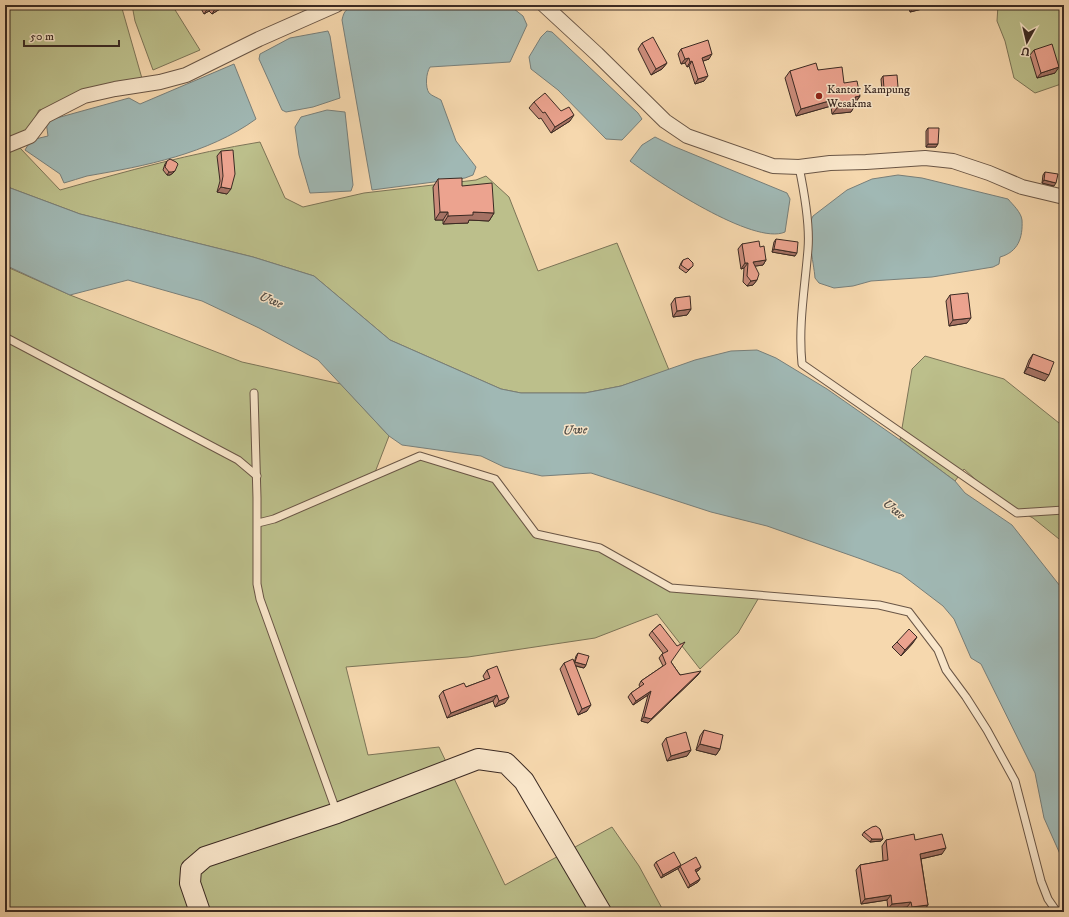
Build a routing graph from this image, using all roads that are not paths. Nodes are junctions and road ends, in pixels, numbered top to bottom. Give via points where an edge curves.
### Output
1 (336, 5) edge
2 (544, 5) edge
3 (5, 144) edge
4 (800, 167) junction
5 (1064, 197) edge
6 (5, 337) edge
7 (254, 393) dead end
8 (257, 476) junction
9 (1064, 510) edge
10 (258, 523) junction
11 (337, 813) junction
12 (200, 912) edge
13 (602, 912) edge
14 (1057, 912) edge

1 - 3 street via 186,75 84,96 45,116 30,136
2 - 4 street via 664,121 687,136 773,166
4 - 5 street via 830,162 925,158 953,161 1022,187
4 - 9 lane via 809,247 799,338 802,364 1016,513
6 - 8 lane via 238,460
7 - 8 lane
8 - 10 lane
10 - 11 lane via 257,584 260,599
10 - 14 lane via 274,519 420,456 495,479 536,534 600,548 671,588 879,605 909,612 938,650 946,670 987,730 1015,781 1041,881 1048,899
11 - 12 main road via 205,857 191,869 190,876
11 - 13 main road via 478,759 506,763 524,781

